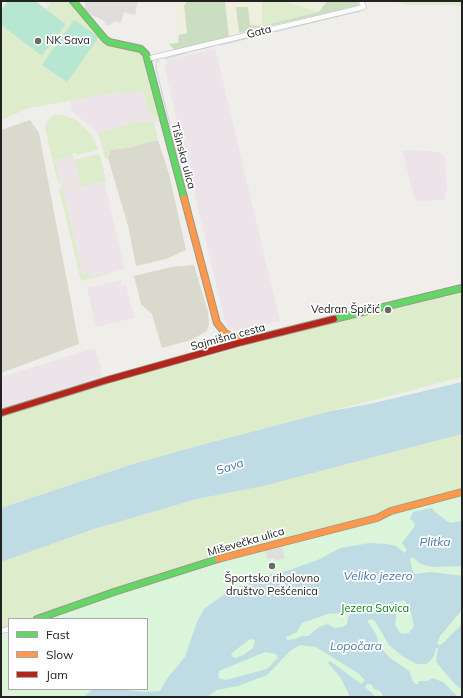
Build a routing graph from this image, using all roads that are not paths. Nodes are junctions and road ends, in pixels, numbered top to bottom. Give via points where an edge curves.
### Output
1 (73, 1) edge
2 (361, 1) edge
3 (147, 59) junction
4 (462, 288) edge
5 (242, 342) junction
6 (1, 413) edge
7 (462, 492) edge
8 (40, 618) edge

1 - 3 street via 105,39 141,49
2 - 3 street, Gata via 364,7
3 - 5 street, Tišinska ulica via 217,323 225,333
4 - 5 street, Sajmišna cesta
5 - 6 street, Sajmišna cesta
7 - 8 street, Miševečka ulica via 390,511 377,518 228,556

